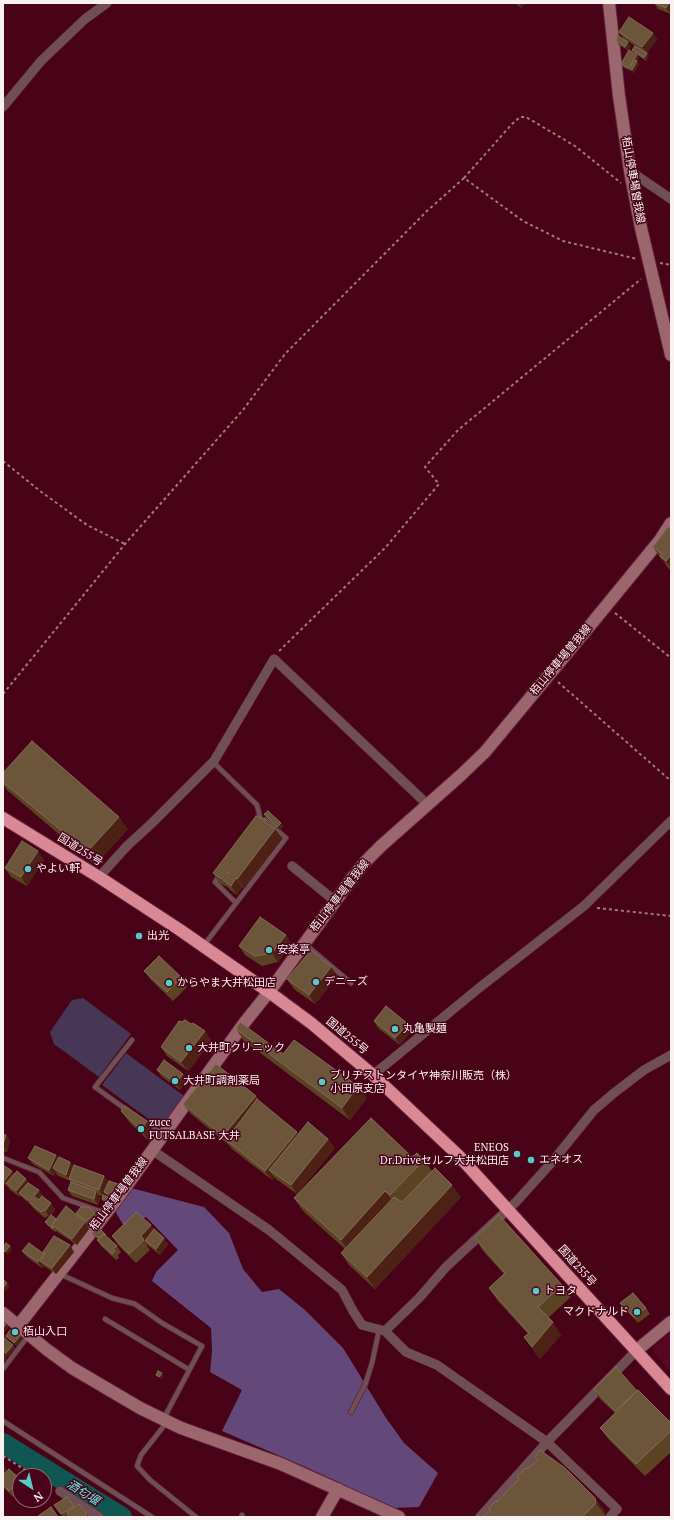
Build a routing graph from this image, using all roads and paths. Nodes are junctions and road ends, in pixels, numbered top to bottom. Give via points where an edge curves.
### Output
1 (107, 3) edge
2 (609, 3) edge
3 (3, 107) edge
4 (630, 171) junction
5 (464, 178) junction
6 (634, 194) junction
7 (671, 198) edge
8 (650, 266) junction
9 (671, 355) edge
10 (3, 461) edge
11 (671, 523) edge
12 (125, 544) junction
13 (606, 606) junction
14 (671, 658) edge
15 (274, 659) junction
16 (550, 674) junction
17 (3, 694) edge
18 (213, 762) junction
19 (671, 781) edge
20 (428, 805) junction
21 (3, 818) edge
22 (261, 819) junction
23 (671, 821) edge
24 (256, 830) edge
25 (292, 866) dead end
26 (224, 871) edge
27 (99, 877) junction
28 (334, 902) junction
29 (236, 903) junction
30 (584, 906) junction
31 (671, 916) edge
32 (304, 943) junction
33 (203, 946) junction
34 (351, 983) dead end
35 (269, 992) junction
36 (132, 1040) dead end
37 (671, 1055) edge
38 (373, 1075) junction
39 (132, 1113) edge
40 (144, 1122) edge
41 (163, 1134) junction
42 (152, 1150) junction
43 (3, 1158) edge
44 (508, 1210) junction
45 (105, 1213) junction
46 (59, 1274) junction
47 (3, 1313) edge
48 (105, 1319) dead end
49 (671, 1322) edge
50 (18, 1326) junction
51 (382, 1331) junction
52 (29, 1335) junction
53 (637, 1350) junction
54 (3, 1369) edge
55 (188, 1369) junction
56 (671, 1389) edge
57 (351, 1412) dead end
58 (3, 1421) edge
59 (165, 1421) junction
60 (547, 1442) junction
61 (3, 1456) edge
62 (22, 1468) edge
63 (338, 1489) junction
64 (60, 1491) dead end
65 (100, 1517) edge
66 (152, 1517) edge
67 (196, 1517) edge
68 (322, 1517) edge
69 (399, 1517) edge
70 (480, 1517) edge
71 (610, 1517) edge

1 - 3 street via 85,19 41,61
2 - 4 main road, 栢山停車場曽我線
4 - 6 main road, 栢山停車場曽我線
4 - 7 street
5 - 6 path via 512,124 520,117 526,117 575,146
5 - 8 path via 523,221 563,241
5 - 12 path via 427,211 285,354 243,410
6 - 8 main road, 栢山停車場曽我線
8 - 9 main road, 栢山停車場曽我線
8 - 15 path via 458,430 425,467 440,484 385,548 278,652
10 - 12 path via 87,525
11 - 13 main road, 栢山停車場曽我線
12 - 17 path
13 - 14 path
13 - 16 main road, 栢山停車場曽我線
15 - 18 street
15 - 20 street
16 - 19 path
16 - 20 main road, 栢山停車場曽我線 via 485,752
18 - 22 lane via 257,805
18 - 27 street
20 - 28 main road, 栢山停車場曽我線 via 365,862
21 - 27 highway, 国道255号
22 - 24 lane
22 - 29 lane via 286,838
23 - 30 street
25 - 28 street
26 - 29 lane via 215,882
27 - 33 highway, 国道255号
28 - 32 main road, 栢山停車場曽我線
29 - 33 lane
30 - 31 path
30 - 38 street
32 - 34 lane
32 - 35 main road, 栢山停車場曽我線
33 - 35 highway, 国道255号
35 - 38 highway, 国道255号
35 - 41 main road, 栢山停車場曽我線
36 - 39 lane via 95,1087
37 - 44 street via 644,1070 594,1110 552,1162
38 - 44 highway, 国道255号 via 458,1156
40 - 41 lane
41 - 42 main road, 栢山停車場曽我線
42 - 45 main road, 栢山停車場曽我線
42 - 51 street via 269,1230 342,1290 362,1325
43 - 45 lane via 39,1172 63,1198
44 - 51 street
44 - 53 highway, 国道255号
45 - 46 main road, 栢山停車場曽我線
46 - 50 main road, 栢山停車場曽我線
46 - 55 lane via 112,1298 135,1304 202,1346
47 - 50 main road
48 - 55 lane
49 - 53 main road
50 - 52 main road
51 - 57 lane via 365,1385
51 - 60 street via 406,1352 437,1364
52 - 54 lane
52 - 59 main road via 72,1368
53 - 56 highway, 国道255号
53 - 60 street
55 - 59 lane
58 - 66 lane
59 - 63 main road via 281,1464
59 - 67 lane via 141,1455 137,1466 150,1480
60 - 70 street
60 - 71 street via 617,1509
61 - 62 path
63 - 68 main road
63 - 69 main road
64 - 65 street

